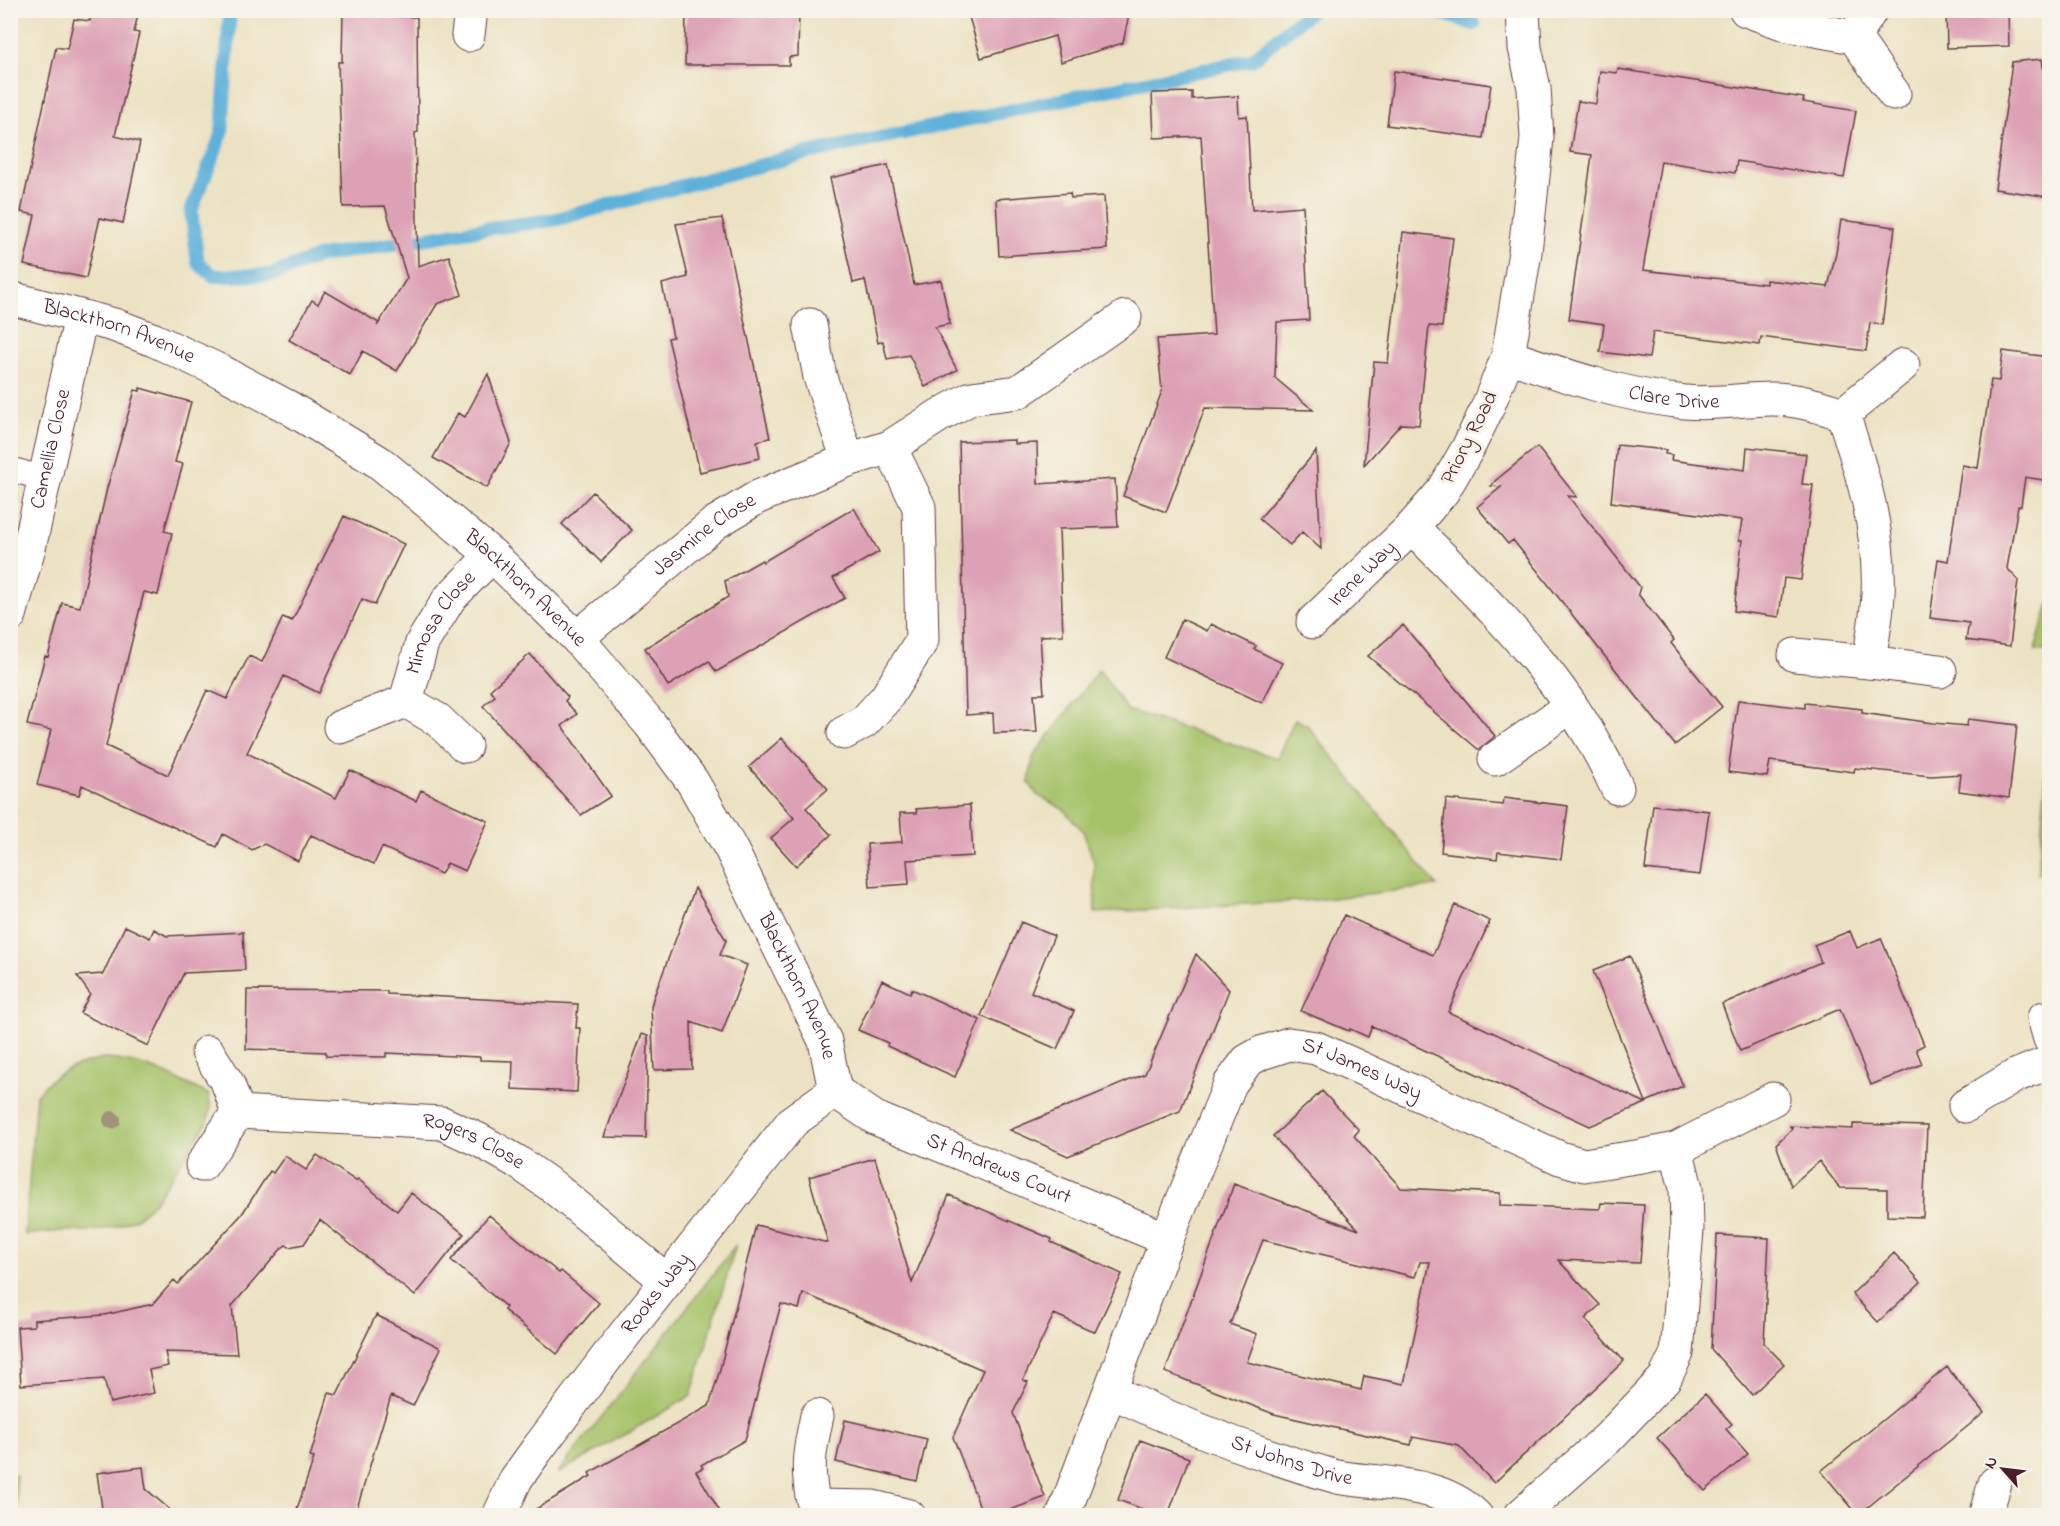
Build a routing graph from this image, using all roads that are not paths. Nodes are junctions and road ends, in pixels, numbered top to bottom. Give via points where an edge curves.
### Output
1 (1746, 10) edge
2 (1523, 11) edge
3 (1862, 24) edge
4 (1894, 94) dead end
5 (10, 298) edge
6 (81, 317) junction
7 (1125, 317) dead end
8 (810, 325) dead end
9 (1508, 356) junction
10 (1903, 365) dead end
11 (1843, 414) junction
12 (890, 447) junction
13 (848, 460) junction
14 (10, 469) edge
15 (45, 479) junction
16 (1412, 527) junction
17 (492, 555) junction
18 (10, 615) edge
19 (1314, 622) dead end
20 (577, 638) junction
21 (1795, 655) dead end
22 (1869, 662) junction
23 (1940, 671) dead end
24 (406, 701) junction
25 (1571, 706) junction
26 (340, 727) dead end
27 (844, 733) dead end
28 (465, 746) dead end
29 (1495, 759) dead end
30 (1617, 788) dead end
31 (208, 1052) dead end
32 (2049, 1062) edge
33 (835, 1091) junction
34 (1773, 1099) dead end
35 (1965, 1106) dead end
36 (238, 1113) junction
37 (1676, 1149) junction
38 (202, 1165) dead end
39 (1167, 1239) junction
40 (667, 1281) junction
41 (1110, 1391) junction
42 (817, 1416) dead end
43 (1995, 1483) dead end
44 (815, 1511) edge
45 (499, 1515) edge
46 (909, 1515) edge
47 (1063, 1515) edge
48 (1476, 1515) edge
49 (1520, 1515) edge
50 (1985, 1515) edge

1 - 3 street via 1788,25
2 - 9 street, Priory Road via 1537,138 1525,252
3 - 4 street
5 - 6 street, Blackthorn Avenue
6 - 15 street, Camellia Close
6 - 17 street, Blackthorn Avenue via 164,345 338,435 379,462
7 - 12 street, Jasmine Close via 1018,392 971,398
8 - 13 street via 820,377
9 - 11 street, Clare Drive via 1646,397 1689,402 1784,400 1806,402
9 - 16 street, Priory Road via 1468,448 1443,491
10 - 11 street
11 - 22 street via 1863,473 1877,552 1878,594
12 - 13 street, Jasmine Close
12 - 27 street via 919,507 922,640 886,698 864,722
13 - 20 street, Jasmine Close via 758,497 716,523
14 - 15 lane
15 - 18 street, Camellia Close
16 - 19 street, Irene Way
16 - 25 street via 1509,625
17 - 20 street, Blackthorn Avenue
17 - 24 street, Mimosa Close via 449,599 422,643
20 - 33 street, Blackthorn Avenue via 692,781 825,1041
21 - 22 street
22 - 23 street
24 - 26 street, Mimosa Close
24 - 28 street, Mimosa Close via 438,720
25 - 29 street
25 - 30 street via 1603,756
31 - 36 street via 228,1084
32 - 35 street via 2014,1076
33 - 39 street, St Andrews Court via 875,1118
33 - 40 street, Rooks Way via 793,1121
34 - 37 street, St James Way
36 - 38 street
36 - 40 street, Rogers Close via 442,1123 489,1145 552,1186
37 - 39 street, St James Way via 1584,1165 1560,1158 1316,1048 1289,1044 1247,1061 1230,1084
37 - 49 street via 1686,1188 1687,1230 1677,1353 1665,1378 1608,1438
39 - 41 street, St James Way
40 - 45 street, Rooks Way via 522,1470
41 - 47 street, St James Way
41 - 48 street, St Johns Drive via 1290,1462 1341,1478 1434,1491
42 - 44 street via 808,1459
43 - 50 street
44 - 46 street via 873,1507

